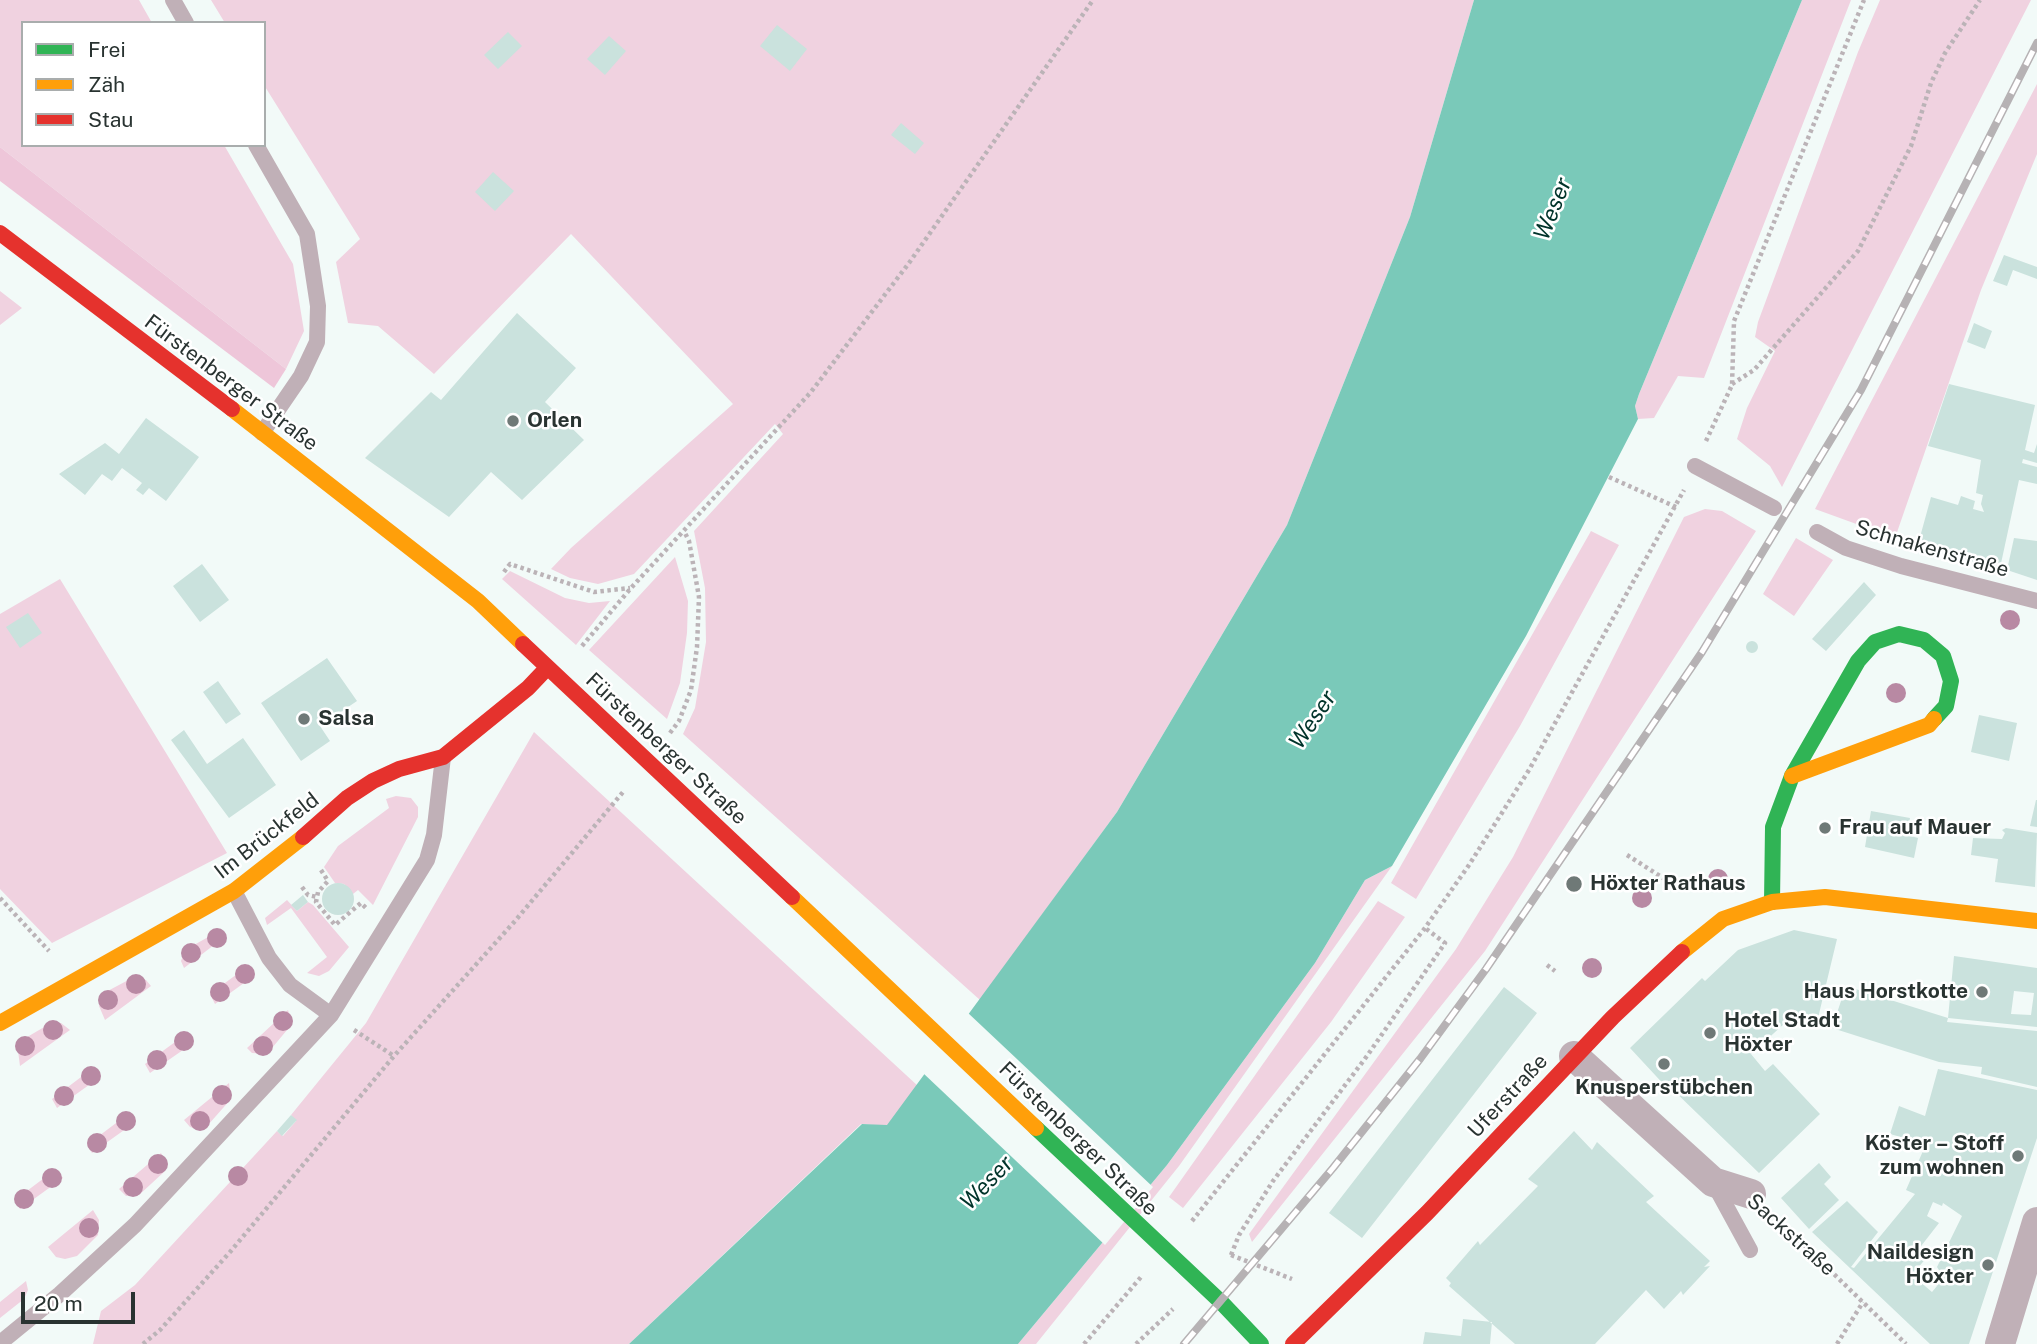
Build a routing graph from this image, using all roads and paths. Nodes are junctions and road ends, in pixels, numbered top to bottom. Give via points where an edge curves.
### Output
1 (173, 0) edge
2 (1093, 0) edge
3 (1864, 0) edge
4 (1980, 0) edge
5 (185, 21) edge
6 (257, 147) edge
7 (0, 233) edge
8 (1731, 385) junction
9 (262, 433) junction
10 (1695, 466) junction
11 (1609, 477) dead end
12 (1676, 507) junction
13 (1774, 508) dead end
14 (684, 531) junction
15 (1817, 532) dead end
16 (499, 578) dead end
17 (631, 588) junction
18 (2037, 601) edge
19 (577, 652) dead end
20 (547, 668) junction
21 (663, 743) dead end
22 (443, 757) junction
23 (1791, 776) junction
24 (629, 785) dead end
25 (1627, 855) dead end
26 (324, 874) dead end
27 (1671, 883) dead end
28 (234, 891) junction
29 (305, 892) dead end
30 (317, 897) junction
31 (0, 898) edge
32 (1772, 902) junction
33 (367, 910) dead end
34 (2037, 921) edge
35 (1425, 928) junction
36 (1548, 965) dead end
37 (1555, 971) dead end
38 (73, 982) junction
39 (331, 1015) junction
40 (0, 1023) edge
41 (354, 1030) dead end
42 (394, 1056) junction
43 (1574, 1056) junction
44 (1713, 1182) junction
45 (1751, 1194) joint
46 (2037, 1222) edge
47 (1186, 1228) dead end
48 (1750, 1250) dead end
49 (1150, 1268) dead end
50 (1292, 1279) dead end
51 (1863, 1302) junction
52 (1178, 1303) dead end
53 (0, 1343) edge
54 (143, 1344) edge
55 (1084, 1344) edge
56 (1136, 1344) edge
57 (1261, 1344) edge
58 (1293, 1344) edge
59 (1837, 1344) edge
60 (1906, 1344) edge
61 (2000, 1344) edge

1 - 5 lane
2 - 14 path via 909,263 811,392
3 - 8 path via 1734,321
4 - 8 path via 1945,53 1911,146 1858,251 1754,370
6 - 9 lane via 307,234 318,306 317,342 302,376
7 - 9 main road, Fürstenberger Straße
8 - 10 path
9 - 20 main road, Fürstenberger Straße via 478,601
10 - 12 path
10 - 13 lane
11 - 12 path
12 - 35 path via 1529,770
14 - 17 path
14 - 21 path via 699,597 697,647 691,690 679,721
15 - 18 lane, Schnakenstraße via 1846,548 1901,566
16 - 17 path via 510,564 594,592
17 - 19 path
20 - 22 main road, Im Brückfeld
20 - 57 main road, Fürstenberger Straße via 1221,1301
22 - 28 main road, Im Brückfeld via 373,781
22 - 39 lane via 435,835 427,860
23 - 23 main road via 1929,725 1946,706 1951,681 1943,656 1924,640 1899,634 1875,642 1858,661
23 - 32 main road via 1773,827
24 - 42 path
25 - 27 path
26 - 30 path via 328,881
28 - 38 main road, Im Brückfeld
28 - 39 lane via 254,935 290,985
29 - 30 path
30 - 33 path via 316,902 335,925 361,903
31 - 38 path
32 - 34 main road, Uferstraße via 1825,897
32 - 43 main road, Uferstraße via 1723,919 1671,961
35 - 47 path
35 - 50 path via 1445,943 1273,1181 1231,1255
36 - 37 path
38 - 40 main road, Im Brückfeld
39 - 53 lane via 135,1226
41 - 42 path
42 - 54 path via 230,1252
43 - 44 street, Sackstraße
43 - 58 main road, Uferstraße via 1427,1213
44 - 45 street, Sackstraße
44 - 48 lane
45 - 51 path, Sackstraße
46 - 61 street
49 - 55 path
51 - 59 path
51 - 60 path, Sackstraße
52 - 56 path

